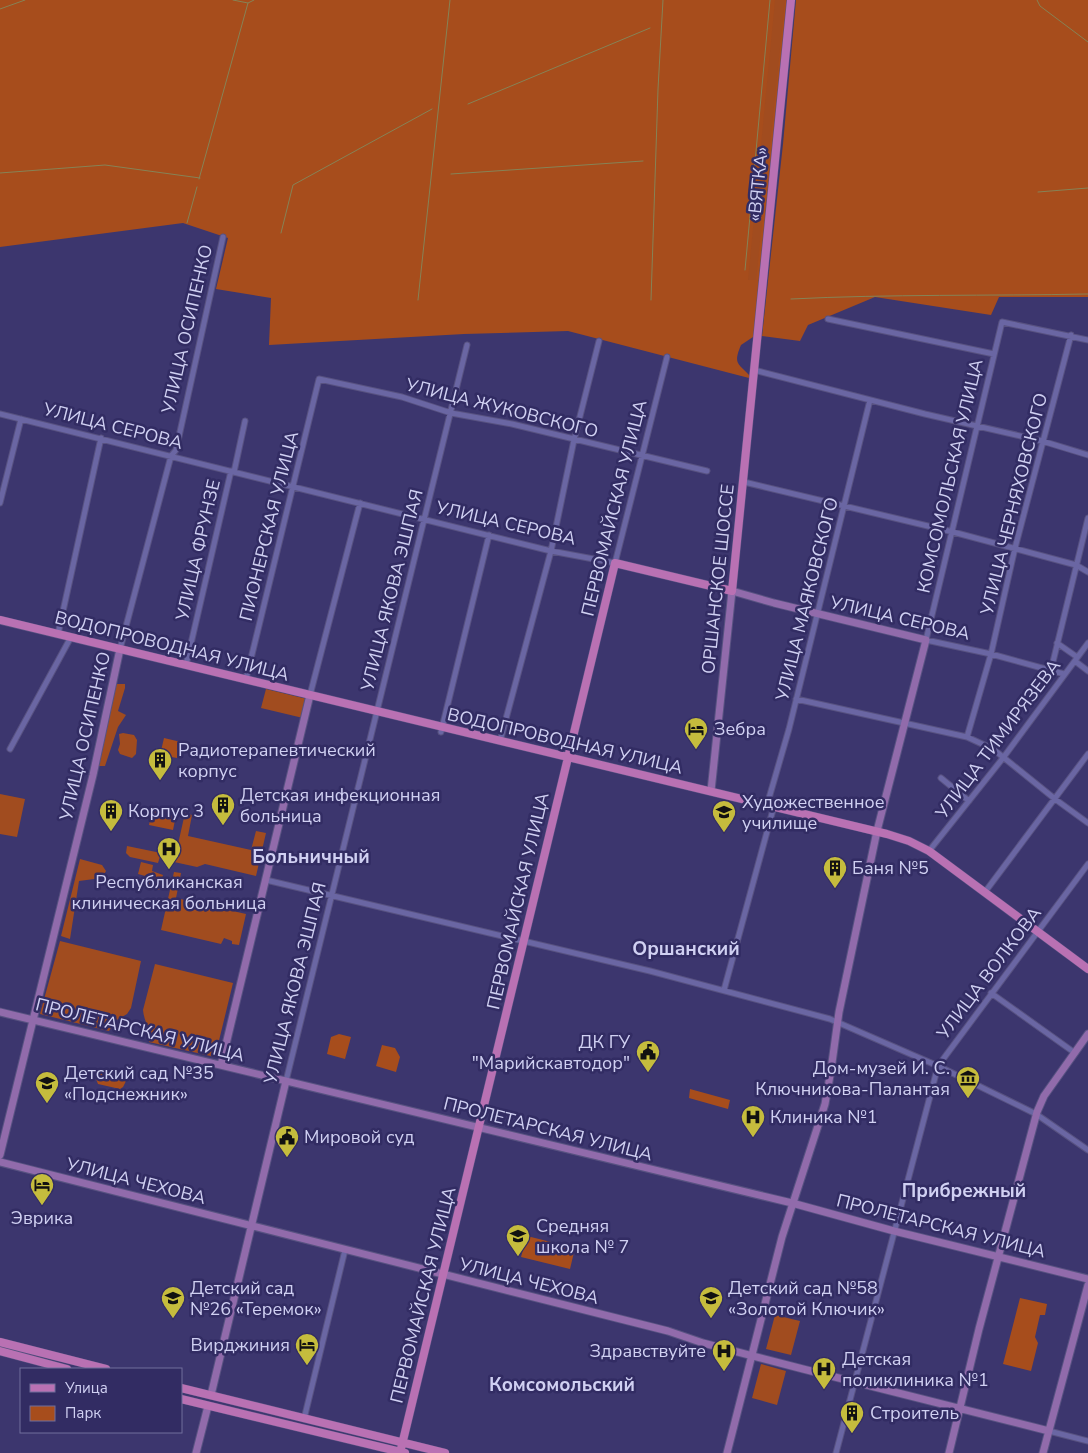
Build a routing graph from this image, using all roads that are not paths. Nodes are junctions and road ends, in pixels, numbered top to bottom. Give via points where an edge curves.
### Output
1 (791, 0) edge
2 (223, 237) dead end
3 (828, 319) dead end
4 (1071, 335) junction
5 (1088, 340) edge
6 (599, 341) dead end
7 (467, 345) dead end
8 (994, 354) junction
9 (667, 357) dead end
10 (754, 370) junction
11 (319, 379) joint
12 (870, 400) junction
13 (451, 413) junction
14 (0, 414) edge
15 (21, 419) junction
16 (245, 421) dead end
17 (978, 427) junction
18 (101, 438) junction
19 (574, 440) junction
20 (1042, 441) junction
21 (1088, 455) edge
22 (171, 456) junction
23 (641, 456) junction
24 (232, 471) junction
25 (707, 471) dead end
26 (744, 482) junction
27 (293, 486) junction
28 (0, 502) edge
29 (360, 503) junction
30 (845, 507) junction
31 (1088, 518) edge
32 (424, 520) junction
33 (953, 532) junction
34 (489, 535) junction
35 (1015, 548) junction
36 (552, 551) junction
37 (615, 563) junction
38 (1076, 565) junction
39 (1088, 572) edge
40 (732, 591) junction
41 (818, 614) junction
42 (0, 620) edge
43 (58, 634) junction
44 (71, 637) junction
45 (926, 640) junction
46 (1057, 643) junction
47 (1088, 643) edge
48 (120, 649) junction
49 (991, 654) junction
50 (1076, 659) junction
51 (186, 665) junction
52 (1051, 670) junction
53 (1088, 671) edge
54 (1064, 674) junction
55 (246, 679) junction
56 (310, 695) junction
57 (796, 699) junction
58 (378, 711) junction
59 (905, 724) junction
60 (442, 729) junction
61 (967, 737) junction
62 (500, 741) junction
63 (10, 749) dead end
64 (1088, 754) edge
65 (568, 757) junction
66 (1003, 758) junction
67 (941, 778) dead end
68 (711, 791) junction
69 (1055, 799) junction
70 (969, 801) junction
71 (771, 806) junction
72 (1088, 823) edge
73 (877, 831) junction
74 (930, 851) junction
75 (1088, 864) edge
76 (266, 880) junction
77 (985, 892) junction
78 (332, 895) junction
79 (1037, 931) junction
80 (525, 940) junction
81 (1088, 969) edge
82 (724, 990) junction
83 (992, 993) junction
84 (0, 1012) edge
85 (32, 1020) junction
86 (837, 1022) junction
87 (1088, 1034) edge
88 (1075, 1053) junction
89 (221, 1065) junction
90 (938, 1066) junction
91 (286, 1081) junction
92 (1036, 1114) junction
93 (479, 1128) junction
94 (1088, 1150) edge
95 (0, 1154) edge
96 (0, 1162) edge
97 (792, 1204) junction
98 (252, 1226) junction
99 (894, 1231) junction
100 (345, 1250) junction
101 (1000, 1256) junction
102 (444, 1275) junction
103 (1088, 1279) edge
104 (1088, 1285) edge
105 (1086, 1301) edge
106 (0, 1342) edge
107 (0, 1352) edge
108 (752, 1356) junction
109 (63, 1368) edge
110 (102, 1368) edge
111 (854, 1382) junction
112 (182, 1388) edge
113 (211, 1396) junction
114 (182, 1400) edge
115 (208, 1406) junction
116 (960, 1408) junction
117 (304, 1419) junction
118 (1049, 1431) junction
119 (1088, 1441) edge
120 (403, 1442) junction
121 (196, 1453) edge
122 (402, 1453) edge
123 (445, 1453) edge
124 (728, 1453) edge
125 (836, 1453) edge
126 (949, 1453) edge
127 (1043, 1453) edge

1 - 10 main road, «ВЯТКА»
2 - 22 street, УЛИЦА ОСИПЕНКО via 176,450
3 - 8 street
4 - 5 street
4 - 8 street, КОМСОМОЛЬСКАЯ УЛИЦА via 1002,322
4 - 20 street, УЛИЦА ЧЕРНЯХОВСКОГО
6 - 19 street
7 - 13 street, УЛИЦА ЯКОВА ЭШПАЯ
8 - 17 street, КОМСОМОЛЬСКАЯ УЛИЦА
9 - 23 street, ПЕРВОМАЙСКАЯ УЛИЦА
10 - 12 street
10 - 26 main road, ОРШАНСКОЕ ШОССЕ
11 - 13 street, УЛИЦА ЖУКОВСКОГО via 402,397
11 - 27 street, ПИОНЕРСКАЯ УЛИЦА
12 - 17 street
12 - 30 street, УЛИЦА МАЯКОВСКОГО
13 - 19 street, УЛИЦА ЖУКОВСКОГО
13 - 32 street, УЛИЦА ЯКОВА ЭШПАЯ
14 - 15 street, УЛИЦА СЕРОВА
15 - 18 street, УЛИЦА СЕРОВА
15 - 28 street
16 - 24 street, УЛИЦА ФРУНЗЕ
17 - 20 street
17 - 33 street, КОМСОМОЛЬСКАЯ УЛИЦА
18 - 22 street, УЛИЦА СЕРОВА
18 - 43 street
19 - 23 street, УЛИЦА ЖУКОВСКОГО
19 - 36 street
20 - 21 street
20 - 35 street, УЛИЦА ЧЕРНЯХОВСКОГО
22 - 24 street, УЛИЦА СЕРОВА
22 - 48 street, УЛИЦА ОСИПЕНКО
23 - 25 street, УЛИЦА ЖУКОВСКОГО
23 - 37 street, ПЕРВОМАЙСКАЯ УЛИЦА
24 - 27 street, УЛИЦА СЕРОВА
24 - 51 street, УЛИЦА ФРУНЗЕ
26 - 30 street
26 - 40 main road, ОРШАНСКОЕ ШОССЕ
27 - 29 street, УЛИЦА СЕРОВА
27 - 55 street, ПИОНЕРСКАЯ УЛИЦА
29 - 32 street, УЛИЦА СЕРОВА
29 - 56 street
30 - 33 street
30 - 41 street, УЛИЦА МАЯКОВСКОГО
31 - 38 street
32 - 34 street, УЛИЦА СЕРОВА
32 - 58 street, УЛИЦА ЯКОВА ЭШПАЯ
33 - 35 street
33 - 45 street, КОМСОМОЛЬСКАЯ УЛИЦА
34 - 36 street, УЛИЦА СЕРОВА
34 - 60 street
35 - 38 street
35 - 49 street, УЛИЦА ЧЕРНЯХОВСКОГО
36 - 37 street, УЛИЦА СЕРОВА
36 - 62 street
37 - 40 main road, УЛИЦА СЕРОВА
37 - 65 main road, ПЕРВОМАЙСКАЯ УЛИЦА
38 - 39 street
38 - 46 street
40 - 41 street, УЛИЦА СЕРОВА
40 - 68 street, ОРШАНСКОЕ ШОССЕ
41 - 45 street, УЛИЦА СЕРОВА
41 - 57 street, УЛИЦА МАЯКОВСКОГО
42 - 43 main road, ВОДОПРОВОДНАЯ УЛИЦА
43 - 44 main road, ВОДОПРОВОДНАЯ УЛИЦА
44 - 48 main road, ВОДОПРОВОДНАЯ УЛИЦА
44 - 63 street
45 - 49 street, УЛИЦА СЕРОВА
45 - 59 street, КОМСОМОЛЬСКАЯ УЛИЦА
46 - 50 street
46 - 52 street
47 - 50 street, УЛИЦА ТИМИРЯЗЕВА
48 - 51 main road, ВОДОПРОВОДНАЯ УЛИЦА
48 - 85 street, УЛИЦА ОСИПЕНКО via 93,774
49 - 52 street, УЛИЦА СЕРОВА
49 - 61 street, УЛИЦА ЧЕРНЯХОВСКОГО
50 - 53 street
50 - 54 street, УЛИЦА ТИМИРЯЗЕВА
51 - 55 main road, ВОДОПРОВОДНАЯ УЛИЦА
52 - 54 street, УЛИЦА СЕРОВА
54 - 66 street, УЛИЦА ТИМИРЯЗЕВА
55 - 56 main road, ВОДОПРОВОДНАЯ УЛИЦА
56 - 58 main road, ВОДОПРОВОДНАЯ УЛИЦА
56 - 76 street
57 - 59 street
57 - 71 street, УЛИЦА МАЯКОВСКОГО
58 - 60 main road, ВОДОПРОВОДНАЯ УЛИЦА
58 - 78 street, УЛИЦА ЯКОВА ЭШПАЯ
59 - 61 street
59 - 73 street, КОМСОМОЛЬСКАЯ УЛИЦА
60 - 62 main road, ВОДОПРОВОДНАЯ УЛИЦА
61 - 66 street
62 - 65 main road, ВОДОПРОВОДНАЯ УЛИЦА
64 - 69 street
65 - 68 main road, ВОДОПРОВОДНАЯ УЛИЦА
65 - 80 main road, ПЕРВОМАЙСКАЯ УЛИЦА
66 - 69 street
66 - 70 street, УЛИЦА ТИМИРЯЗЕВА
67 - 70 street
68 - 71 main road, ВОДОПРОВОДНАЯ УЛИЦА
69 - 72 street
69 - 77 street
70 - 74 street, УЛИЦА ТИМИРЯЗЕВА
71 - 73 main road, ВОДОПРОВОДНАЯ УЛИЦА
71 - 82 street, УЛИЦА МАЯКОВСКОГО
73 - 74 main road, ВОДОПРОВОДНАЯ УЛИЦА
73 - 86 street, КОМСОМОЛЬСКАЯ УЛИЦА
74 - 77 main road, ВОДОПРОВОДНАЯ УЛИЦА
75 - 79 street, УЛИЦА ВОЛКОВА
76 - 78 street
76 - 89 street
77 - 79 main road, ВОДОПРОВОДНАЯ УЛИЦА
78 - 80 street
78 - 91 street, УЛИЦА ЯКОВА ЭШПАЯ
79 - 81 main road, ВОДОПРОВОДНАЯ УЛИЦА
79 - 83 street, УЛИЦА ВОЛКОВА
80 - 82 street
80 - 93 main road, ПЕРВОМАЙСКАЯ УЛИЦА
82 - 86 street
83 - 88 street
83 - 90 street, УЛИЦА ВОЛКОВА
84 - 85 street, ПРОЛЕТАРСКАЯ УЛИЦА
85 - 89 street, ПРОЛЕТАРСКАЯ УЛИЦА
85 - 95 street, УЛИЦА ОСИПЕНКО
86 - 90 street
86 - 97 street, КОМСОМОЛЬСКАЯ УЛИЦА via 825,1104
87 - 88 street
88 - 92 street via 1044,1096
89 - 91 street, ПРОЛЕТАРСКАЯ УЛИЦА
90 - 92 street
90 - 99 street, УЛИЦА ВОЛКОВА
91 - 93 street, ПРОЛЕТАРСКАЯ УЛИЦА
91 - 98 street, УЛИЦА ЯКОВА ЭШПАЯ
92 - 94 street
92 - 101 street
93 - 97 street, ПРОЛЕТАРСКАЯ УЛИЦА
93 - 102 main road, ПЕРВОМАЙСКАЯ УЛИЦА
96 - 98 street, УЛИЦА ЧЕХОВА
97 - 99 street, ПРОЛЕТАРСКАЯ УЛИЦА
97 - 108 street, КОМСОМОЛЬСКАЯ УЛИЦА
98 - 100 street, УЛИЦА ЧЕХОВА
98 - 113 street, УЛИЦА ЯКОВА ЭШПАЯ
99 - 101 street, ПРОЛЕТАРСКАЯ УЛИЦА
99 - 111 street, УЛИЦА ВОЛКОВА
100 - 102 street, УЛИЦА ЧЕХОВА
100 - 117 street
101 - 103 street, ПРОЛЕТАРСКАЯ УЛИЦА
101 - 116 street
102 - 108 street, УЛИЦА ЧЕХОВА via 668,1331
102 - 120 main road, ПЕРВОМАЙСКАЯ УЛИЦА
104 - 105 street
105 - 118 street
106 - 110 main road
107 - 109 main road
108 - 111 street, УЛИЦА ЧЕХОВА
108 - 124 street, КОМСОМОЛЬСКАЯ УЛИЦА
111 - 116 street, УЛИЦА ЧЕХОВА
111 - 125 street, УЛИЦА ВОЛКОВА
112 - 113 main road
113 - 115 main road, УЛИЦА ЯКОВА ЭШПАЯ
113 - 117 main road
114 - 115 main road
115 - 121 street, УЛИЦА ЯКОВА ЭШПАЯ
115 - 122 main road
116 - 118 street, УЛИЦА ЧЕХОВА
116 - 126 street
117 - 120 main road
118 - 119 street
118 - 127 street
120 - 122 main road, ПЕРВОМАЙСКАЯ УЛИЦА
120 - 123 main road

